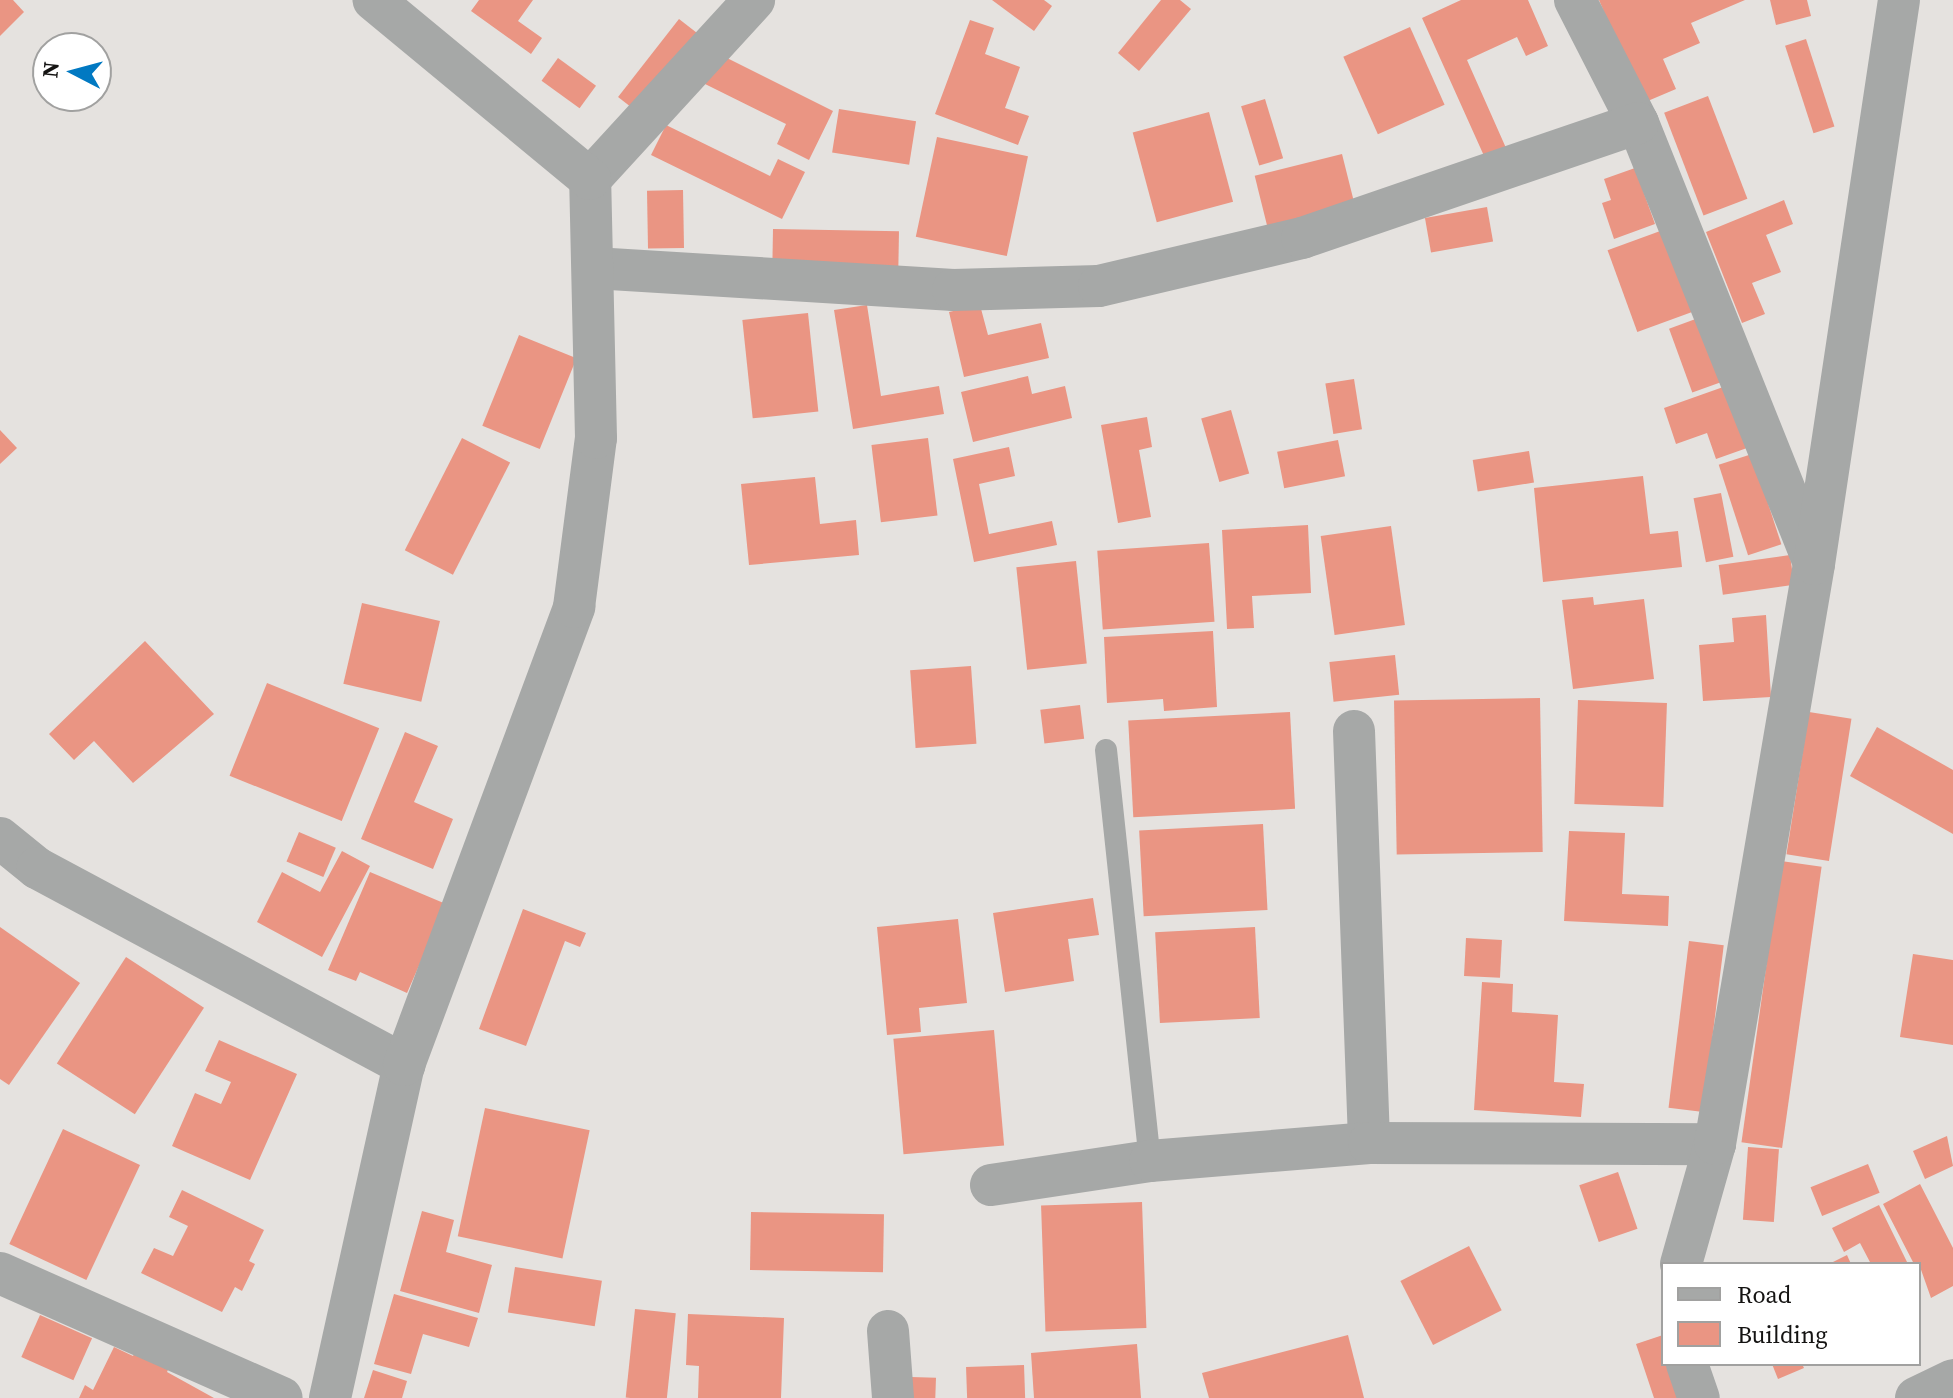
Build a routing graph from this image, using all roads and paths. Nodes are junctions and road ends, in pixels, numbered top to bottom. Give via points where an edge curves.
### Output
1 (374, 0) edge
2 (754, 0) edge
3 (1575, 0) edge
4 (1899, 0) edge
5 (1638, 123) junction
6 (590, 179) junction
7 (594, 268) junction
8 (1814, 564) junction
9 (1354, 731) dead end
10 (1106, 750) dead end
11 (0, 838) edge
12 (404, 1065) junction
13 (1369, 1143) junction
14 (1715, 1144) junction
15 (1150, 1161) junction
16 (991, 1185) dead end
17 (1682, 1262) edge
18 (0, 1273) edge
19 (888, 1331) dead end
20 (1688, 1366) edge
21 (1953, 1380) edge
22 (282, 1398) edge
23 (330, 1398) edge
24 (893, 1398) edge
25 (1699, 1398) edge
26 (1916, 1398) edge

1 - 6 street
2 - 6 street
3 - 5 street
4 - 8 street
5 - 7 street via 1302,238 1099,286 953,290
5 - 8 street
6 - 7 street
7 - 12 street via 596,438 574,607
8 - 14 street
9 - 13 street
10 - 15 lane
11 - 12 street via 37,868
12 - 23 street
13 - 14 street
13 - 15 street
14 - 17 street
15 - 16 street
18 - 22 street
19 - 24 street
20 - 25 street
21 - 26 street

